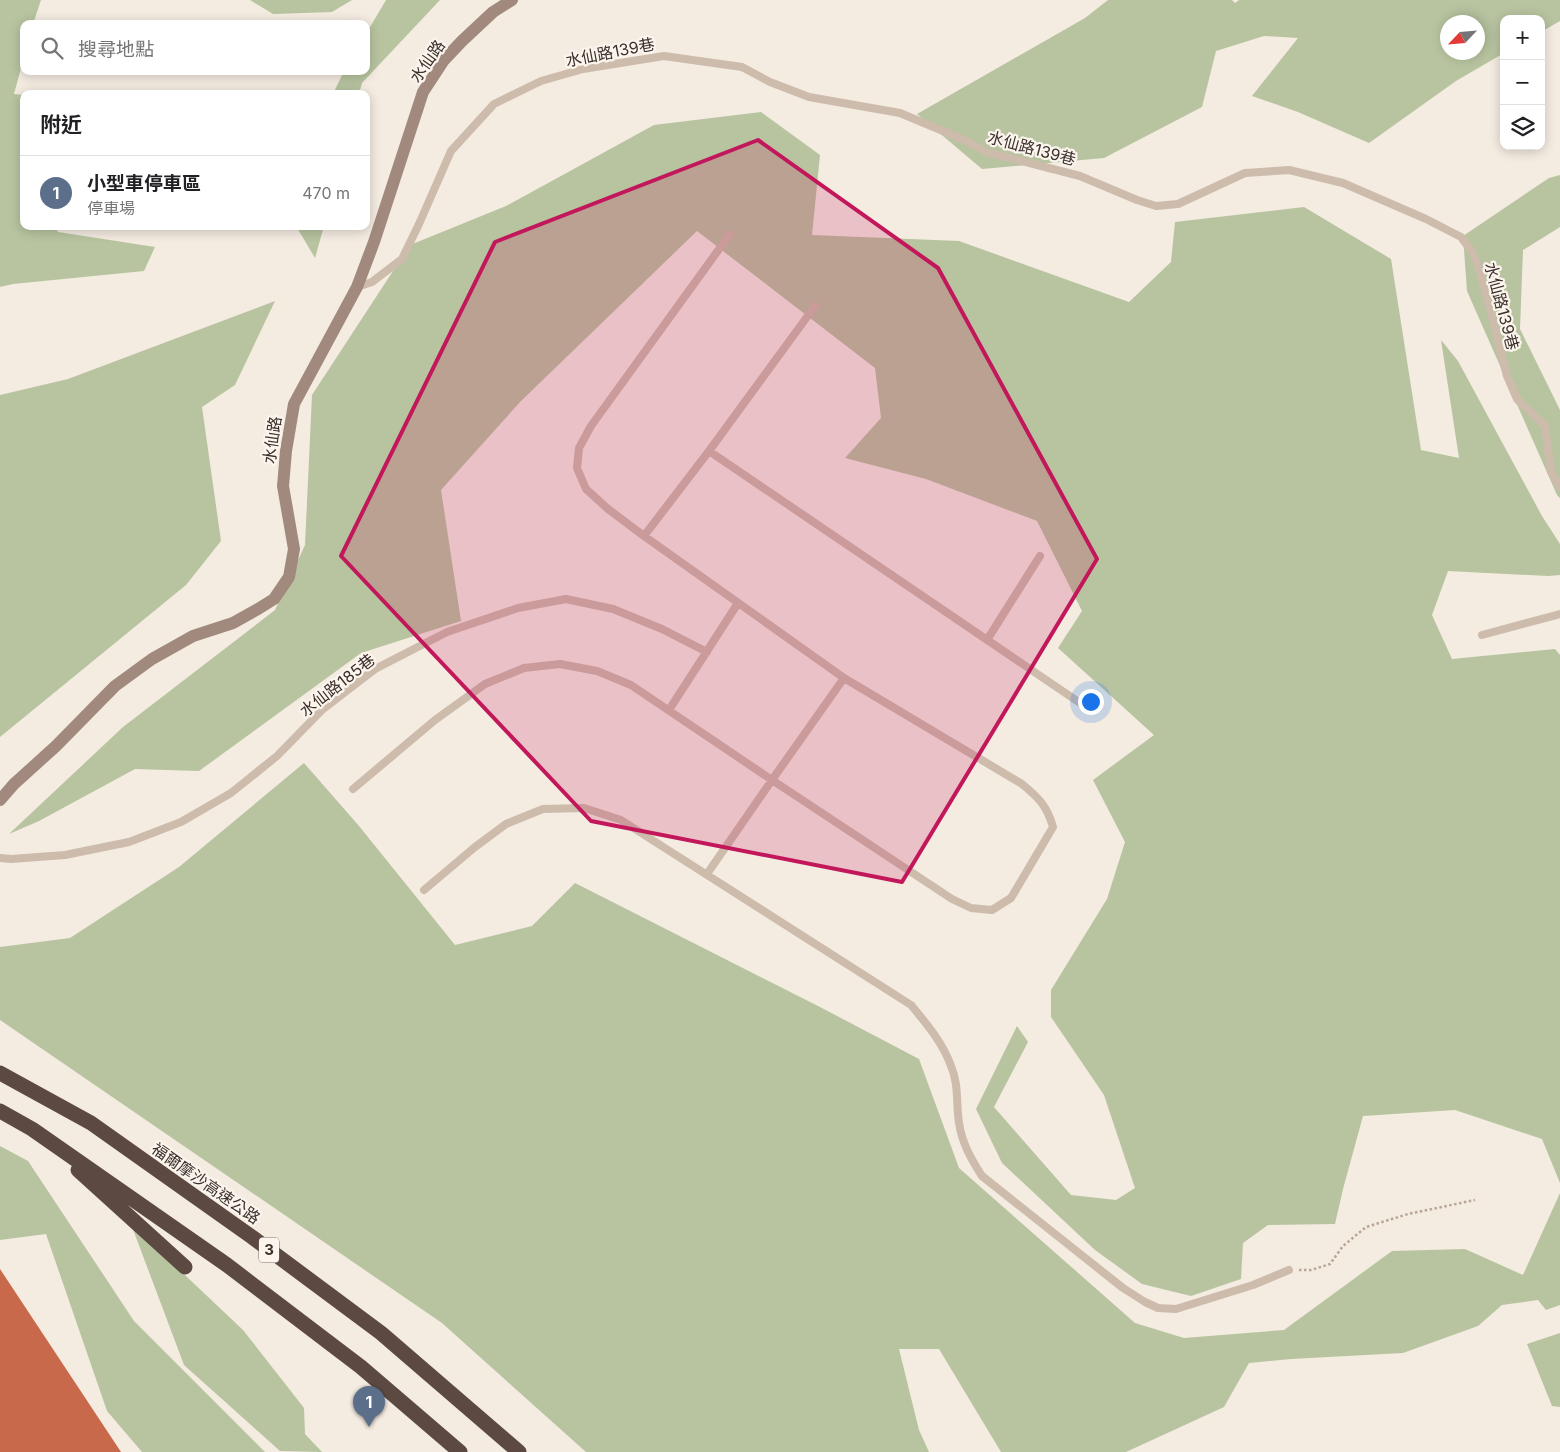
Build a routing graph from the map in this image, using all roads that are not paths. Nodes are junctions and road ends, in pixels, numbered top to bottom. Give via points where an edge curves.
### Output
1 (512, 0) edge
2 (730, 234) dead end
3 (357, 287) junction
4 (816, 306) dead end
5 (709, 451) junction
6 (1560, 487) edge
7 (644, 536) junction
8 (1040, 556) dead end
9 (738, 603) junction
10 (1560, 614) edge
11 (1482, 635) dead end
12 (987, 640) junction
13 (706, 652) junction
14 (844, 678) junction
15 (1083, 705) dead end
16 (669, 710) junction
17 (772, 780) junction
18 (353, 789) dead end
19 (0, 800) edge
20 (0, 858) edge
21 (707, 874) junction
22 (424, 890) dead end
23 (0, 1073) edge
24 (0, 1111) edge
25 (32, 1129) junction
26 (184, 1267) dead end
27 (1289, 1270) road end
28 (460, 1452) edge
29 (519, 1452) edge

1 - 3 street, 水仙路 via 493,12 456,47 423,92
2 - 7 lane via 578,448 577,468 586,489
3 - 6 lane, 水仙路139巷 via 372,282 402,259 451,151 494,104 542,81 583,69 664,56 742,67 809,97 900,113 986,152 1080,176 1156,206 1178,204 1245,173 1289,170 1343,183 1426,219 1461,238 1473,253 1507,376 1517,399 1545,426 1551,472
3 - 19 street, 水仙路 via 294,404 284,486 294,549 289,576 274,599 233,622 193,636 115,686
4 - 5 lane
5 - 7 lane
5 - 12 lane
7 - 9 lane
8 - 12 lane
9 - 13 lane
9 - 14 lane
10 - 11 lane
12 - 15 lane
13 - 16 lane
13 - 20 lane, 水仙路185巷 via 613,609 566,600 518,608 447,632 375,669 323,709 277,756 231,793 181,822 129,842 65,855
14 - 17 lane
14 - 17 lane via 1022,784 1036,796 1048,812 1053,827 1011,898 992,910 971,908 952,899
16 - 17 lane
16 - 18 lane via 631,685 597,671 560,664 524,668 478,689
17 - 21 lane
21 - 22 lane via 621,820 584,808 543,809 506,824
21 - 27 lane via 911,1005 942,1046 952,1067 959,1123 967,1151 982,1176 1123,1288 1158,1308 1176,1309
23 - 29 highway, 福爾摩沙高速公路 / 3 via 91,1123 252,1237 381,1332
24 - 25 highway, 3
25 - 26 highway
25 - 28 highway, 3 via 227,1265 361,1367

